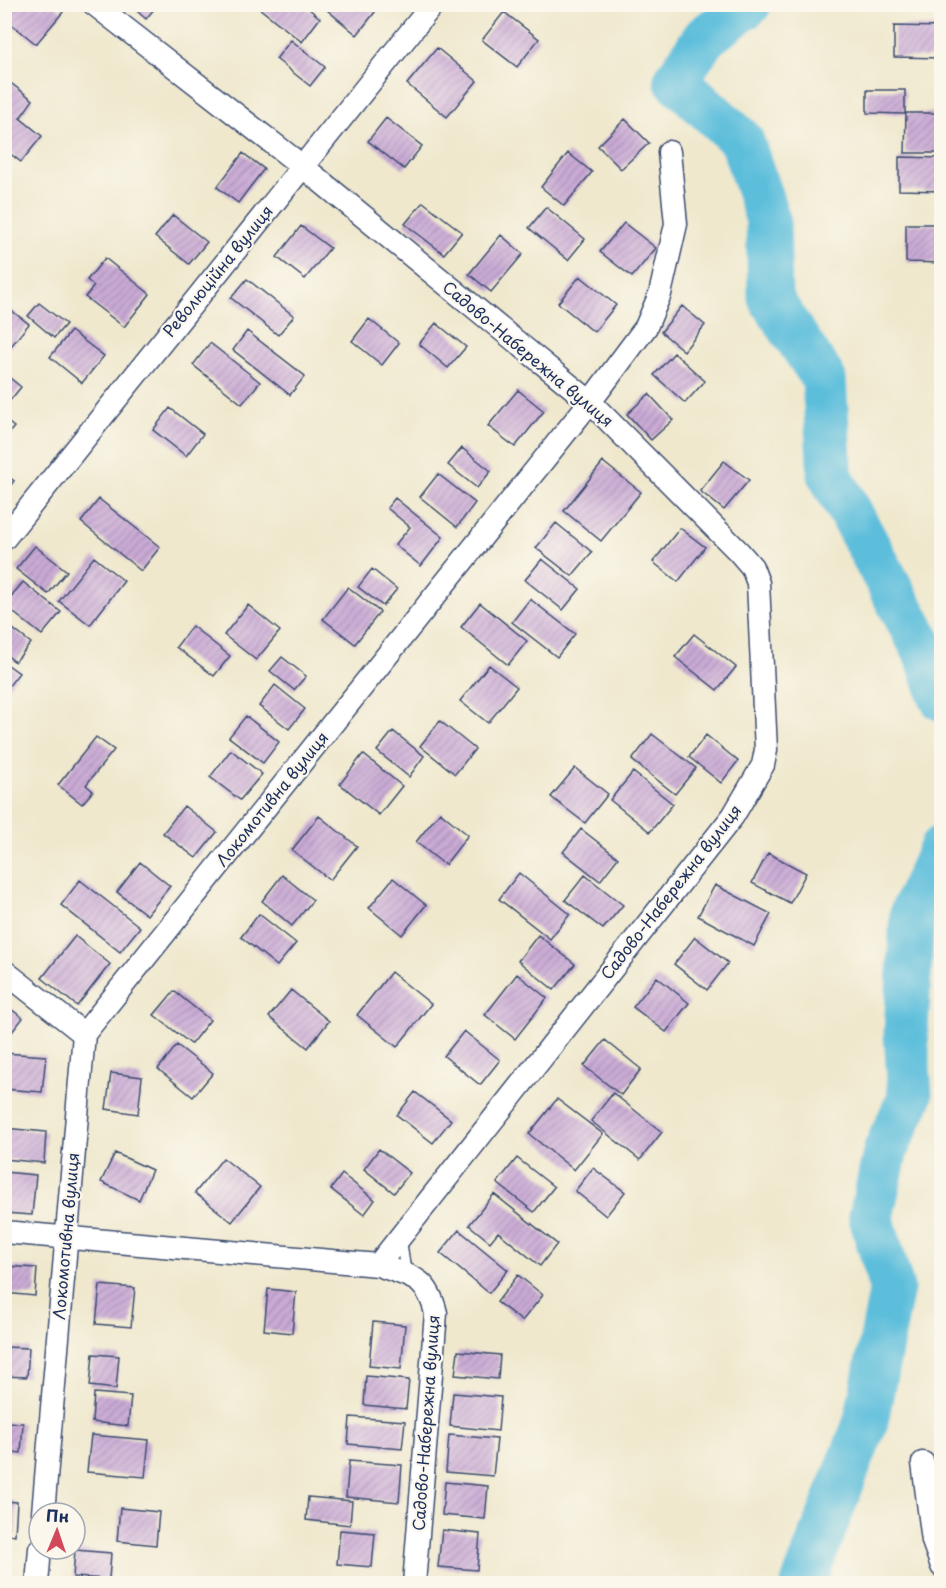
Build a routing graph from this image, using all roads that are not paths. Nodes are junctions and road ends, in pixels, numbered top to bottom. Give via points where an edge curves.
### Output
1 (94, 4) edge
2 (433, 4) edge
3 (669, 152) dead end
4 (302, 166) junction
5 (590, 402) junction
6 (4, 539) edge
7 (4, 971) edge
8 (84, 1034) junction
9 (4, 1232) edge
10 (401, 1236) junction
11 (66, 1237) junction
12 (378, 1265) junction
13 (406, 1276) junction
14 (923, 1463) dead end
15 (44, 1501) edge
16 (39, 1561) edge
17 (942, 1566) edge
18 (37, 1584) edge
19 (414, 1584) edge

1 - 4 street, Садово-Набережна вулиця
2 - 4 street, Революційна вулиця
3 - 5 street, Локомотивна вулиця via 676,224 660,294 646,327
4 - 5 street, Садово-Набережна вулиця
4 - 6 street, Революційна вулиця
5 - 8 street, Локомотивна вулиця
5 - 10 street, Садово-Набережна вулиця via 752,567 758,583 764,765 733,816
7 - 8 street
8 - 11 street, Локомотивна вулиця
9 - 11 street
10 - 12 street, Садово-Набережна вулиця
10 - 13 lane
11 - 12 street
11 - 15 street, Локомотивна вулиця
12 - 13 street, Садово-Набережна вулиця
13 - 19 street, Садово-Набережна вулиця via 420,1281 431,1293 436,1313
14 - 17 street via 933,1541
16 - 18 street

